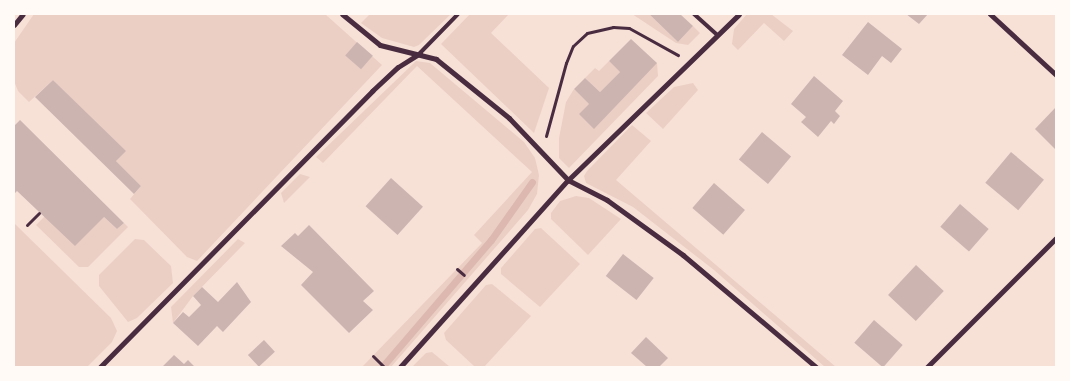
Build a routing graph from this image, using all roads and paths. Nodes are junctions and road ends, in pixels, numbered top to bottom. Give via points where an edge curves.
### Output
1 (23, 14) edge
2 (342, 14) edge
3 (458, 14) edge
4 (694, 14) edge
5 (739, 14) edge
6 (990, 14) edge
7 (14, 26) edge
8 (717, 35) junction
9 (420, 53) junction
10 (689, 62) junction
11 (1056, 75) edge
12 (541, 150) junction
13 (568, 180) junction
14 (39, 213) dead end
15 (27, 225) dead end
16 (1056, 238) edge
17 (374, 358) dead end
18 (100, 367) edge
19 (384, 367) edge
20 (400, 367) edge
21 (816, 367) edge
22 (927, 367) edge

1 - 7 street
2 - 9 street via 380,45 395,51
3 - 9 lane
4 - 8 lane
5 - 8 street
6 - 11 street
8 - 10 street
9 - 12 street via 436,59 458,75
9 - 18 street via 398,67 372,91
10 - 12 path via 629,28 613,27 587,33 573,46
10 - 13 street
12 - 13 street
13 - 20 street
13 - 21 street via 607,200 683,255
14 - 15 path
16 - 22 street
17 - 19 path

